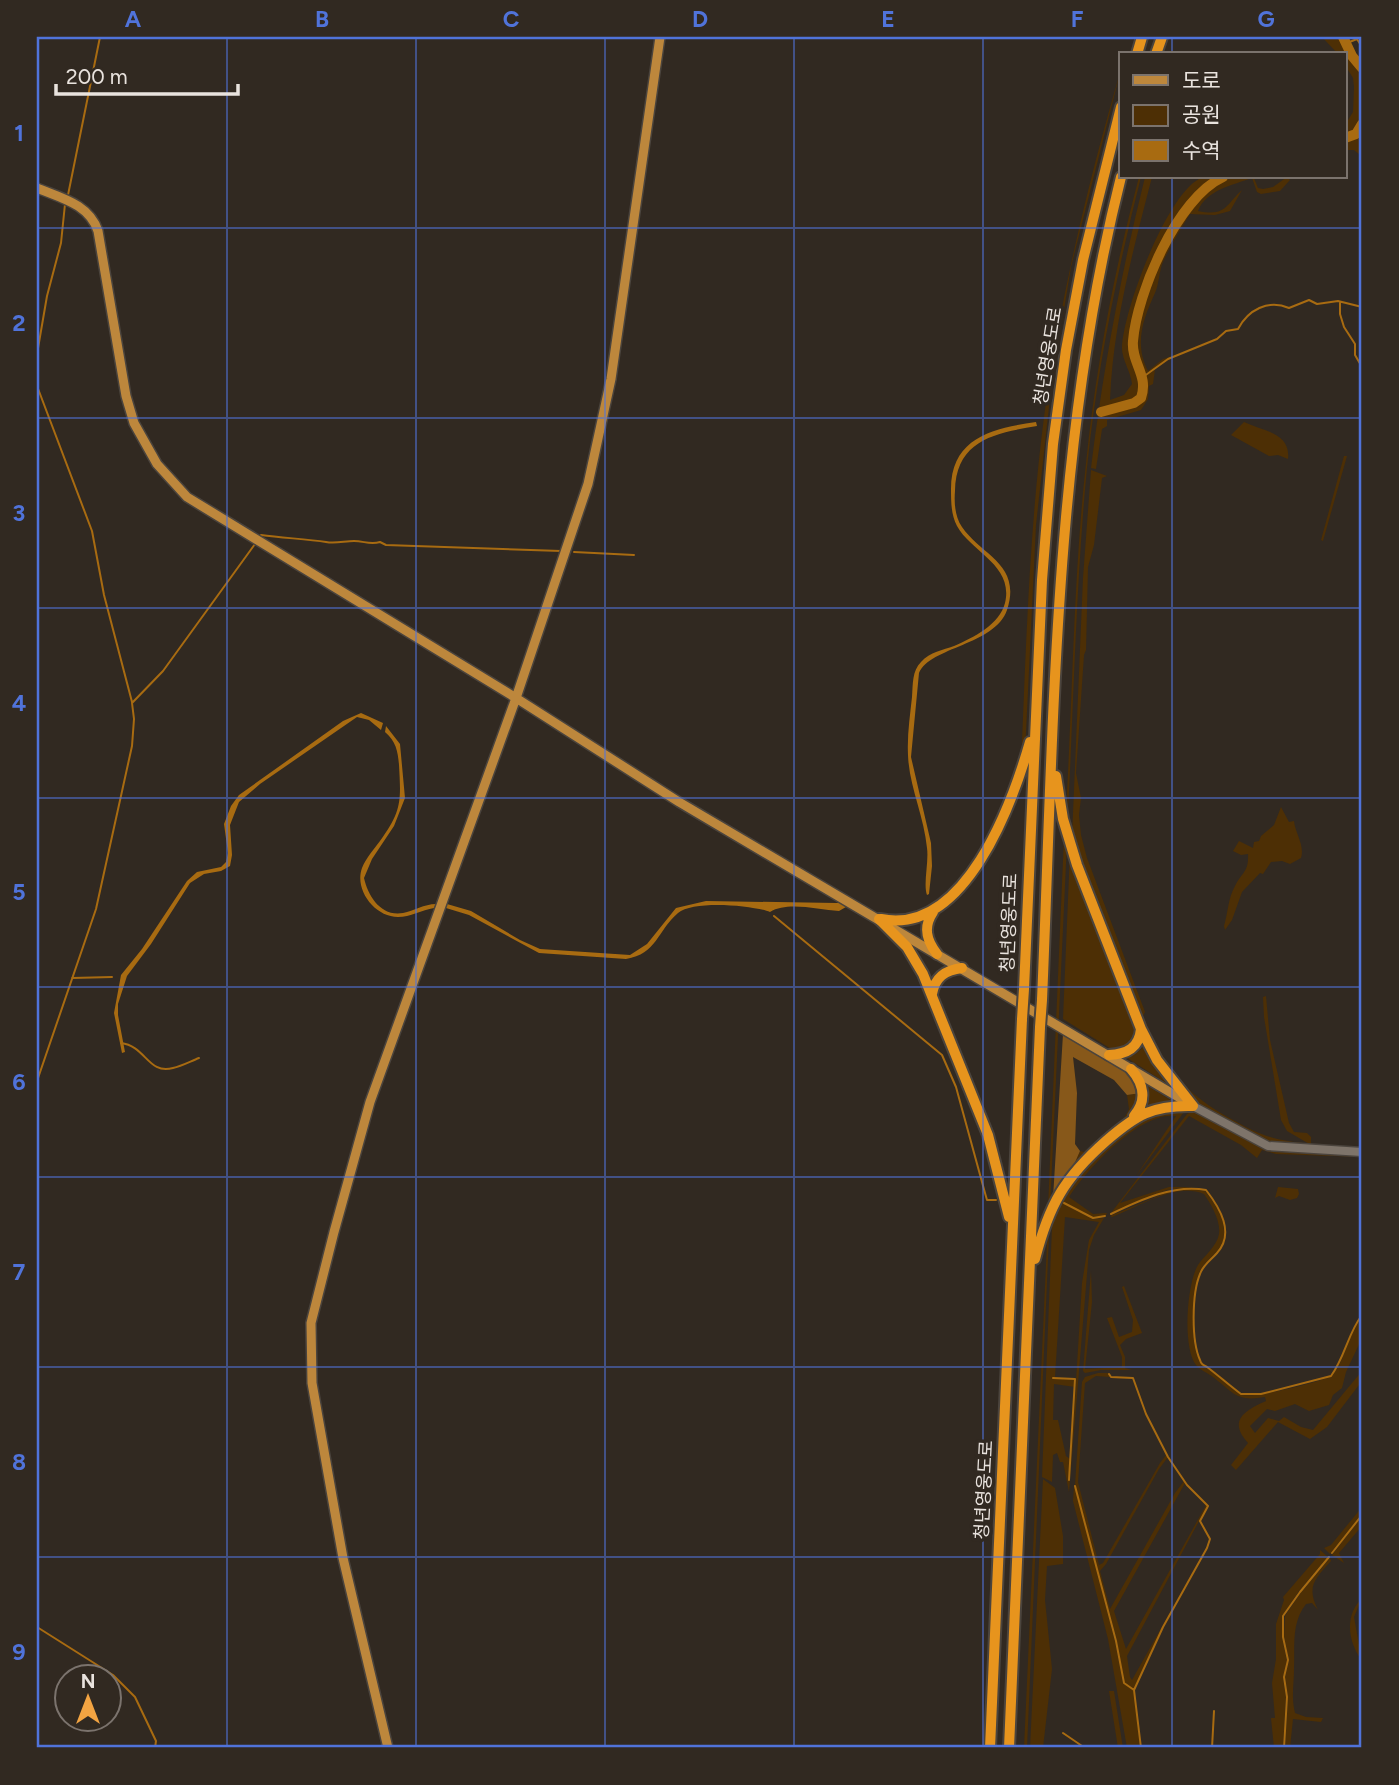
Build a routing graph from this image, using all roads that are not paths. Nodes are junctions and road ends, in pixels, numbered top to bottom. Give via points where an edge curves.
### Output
1 (660, 37) edge
2 (1119, 115) edge
3 (1121, 178) edge
4 (37, 188) edge
5 (516, 698) junction
6 (1035, 715) junction
7 (1052, 750) junction
8 (938, 907) junction
9 (879, 919) junction
10 (937, 954) junction
11 (962, 968) junction
12 (932, 994) junction
13 (1142, 1029) junction
14 (1109, 1055) junction
15 (1131, 1069) junction
16 (1193, 1106) junction
17 (1132, 1119) junction
18 (1362, 1153) edge
19 (1012, 1250) junction
20 (1029, 1279) junction
21 (388, 1748) edge
22 (990, 1748) edge
23 (1009, 1748) edge

1 - 5 main road via 606,407 585,496
2 - 6 highway, 청년영웅도로 via 1090,226 1066,350 1046,521
3 - 7 highway, 청년영웅도로 via 1093,306 1073,434
4 - 5 main road via 85,209 94,218 134,423 174,484
5 - 9 main road via 679,802
5 - 21 main road via 362,1128 310,1331 312,1383 343,1559
6 - 8 highway via 1019,779 1002,822 976,866
6 - 19 highway, 청년영웅도로, bridge
7 - 13 highway via 1069,841
7 - 20 highway, 청년영웅도로, bridge
8 - 9 highway via 906,921
8 - 10 highway via 926,929
9 - 10 main road
9 - 12 highway via 907,947
10 - 11 main road
11 - 12 highway via 944,972
11 - 14 main road
12 - 19 highway via 994,1152
13 - 14 highway via 1136,1046
13 - 16 highway via 1157,1060
14 - 15 main road
15 - 16 main road
15 - 17 highway via 1143,1093
16 - 17 highway via 1154,1109
16 - 18 main road via 1268,1146
17 - 20 highway via 1067,1180 1047,1219
19 - 22 highway, 청년영웅도로
20 - 23 highway, 청년영웅도로

